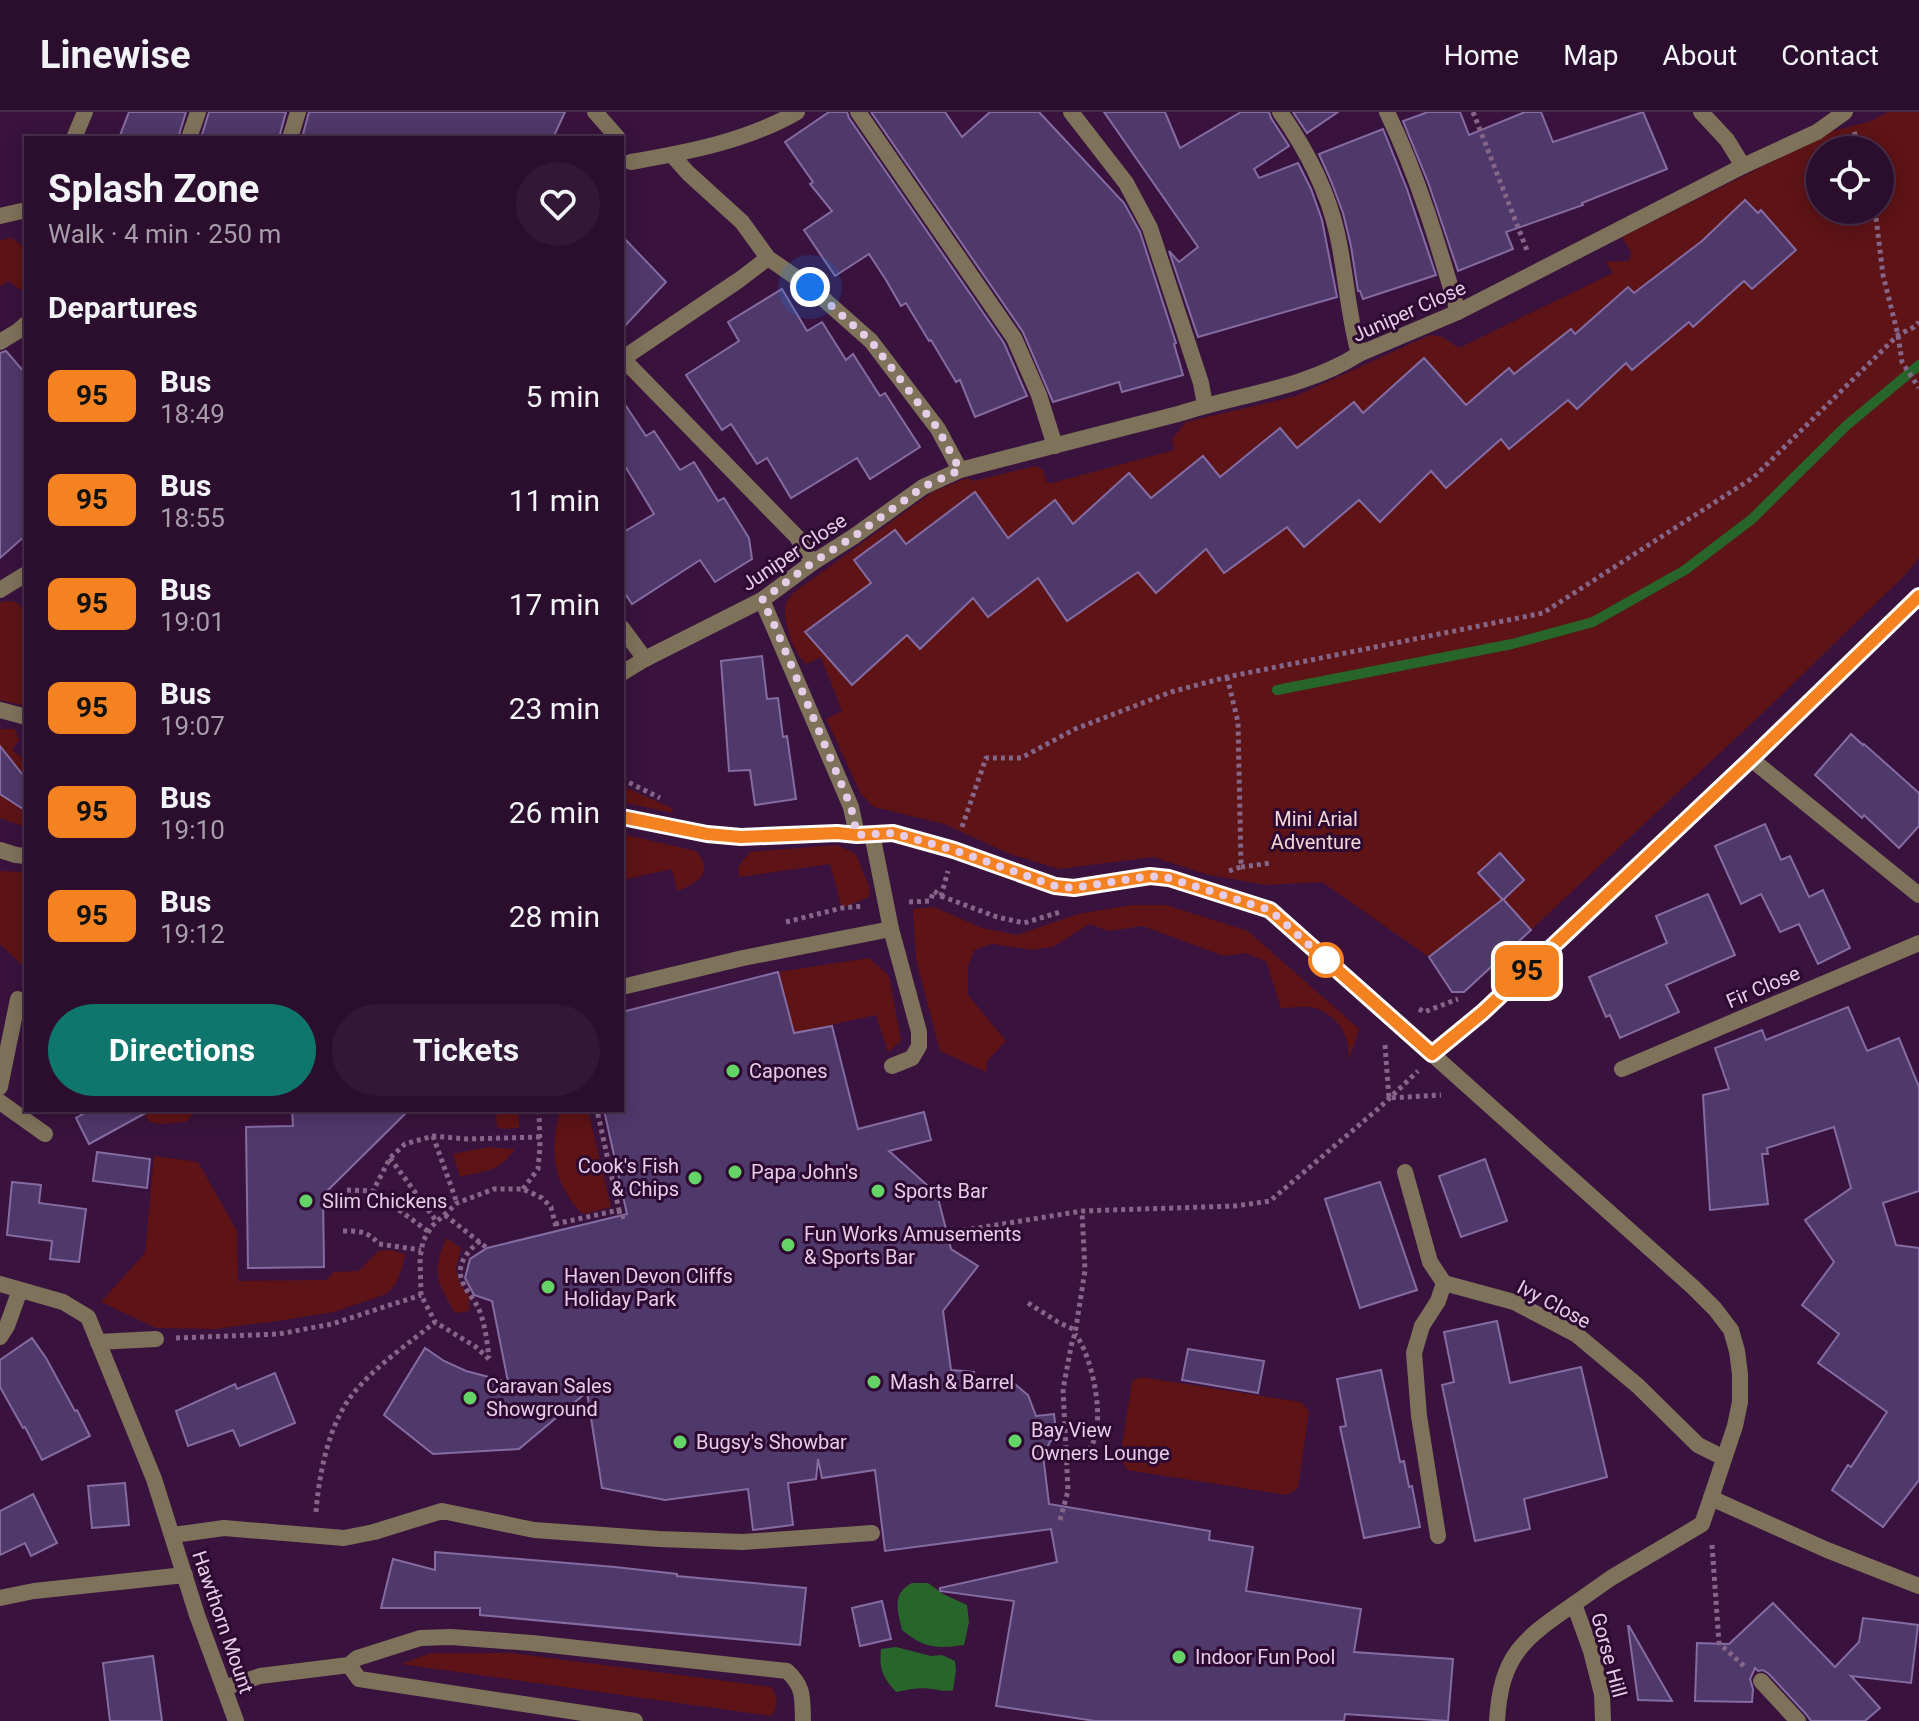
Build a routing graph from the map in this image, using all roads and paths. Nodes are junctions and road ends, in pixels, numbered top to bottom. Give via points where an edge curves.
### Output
1 (85, 112) edge
2 (198, 112) edge
3 (298, 112) edge
4 (595, 112) edge
5 (797, 112) edge
6 (858, 112) edge
7 (1071, 112) edge
8 (1280, 112) edge
9 (1387, 112) edge
10 (1473, 112) edge
11 (1701, 112) edge
12 (1845, 112) edge
13 (75, 136) edge
14 (190, 136) edge
15 (291, 136) edge
16 (616, 136) edge
17 (672, 155) junction
18 (626, 163) edge
19 (1743, 166) junction
20 (24, 210) edge
21 (0, 216) edge
22 (1877, 224) edge
23 (768, 258) junction
24 (1536, 273) junction
25 (1458, 312) junction
26 (1919, 322) edge
27 (24, 326) edge
28 (1898, 335) junction
29 (0, 342) edge
30 (1359, 354) junction
31 (624, 357) edge
32 (624, 360) edge
33 (1919, 388) edge
34 (1205, 405) junction
35 (1055, 446) junction
36 (960, 470) junction
37 (812, 563) junction
38 (24, 575) edge
39 (0, 590) edge
40 (1919, 596) edge
41 (762, 600) junction
42 (624, 631) edge
43 (645, 659) junction
44 (624, 672) edge
45 (1227, 677) junction
46 (0, 710) edge
47 (24, 716) edge
48 (1751, 759) junction
49 (624, 817) edge
50 (864, 834) junction
51 (0, 850) edge
52 (954, 850) junction
53 (24, 856) edge
54 (1271, 863) dead end
55 (1919, 895) edge
56 (941, 896) dead end
57 (1066, 909) dead end
58 (891, 929) junction
59 (1919, 943) edge
60 (624, 987) edge
61 (18, 999) dead end
62 (1377, 1035) dead end
63 (1395, 1054) dead end
64 (1432, 1054) junction
65 (1405, 1064) dead end
66 (892, 1066) dead end
67 (1622, 1069) dead end
68 (1415, 1073) junction
69 (1426, 1084) dead end
70 (0, 1087) edge
71 (1437, 1095) dead end
72 (0, 1102) edge
73 (539, 1112) edge
74 (597, 1112) edge
75 (45, 1134) dead end
76 (433, 1136) junction
77 (540, 1137) junction
78 (390, 1158) junction
79 (1405, 1172) dead end
80 (523, 1189) junction
81 (347, 1190) dead end
82 (373, 1191) junction
83 (457, 1203) junction
84 (619, 1210) junction
85 (1082, 1211) junction
86 (445, 1215) junction
87 (627, 1216) dead end
88 (437, 1222) junction
89 (555, 1224) junction
90 (343, 1231) dead end
91 (557, 1231) dead end
92 (429, 1232) junction
93 (947, 1233) dead end
94 (480, 1241) junction
95 (487, 1248) dead end
96 (422, 1250) junction
97 (1444, 1283) junction
98 (0, 1284) edge
99 (20, 1290) junction
100 (421, 1295) junction
101 (1028, 1303) dead end
102 (435, 1322) junction
103 (1075, 1332) junction
104 (0, 1337) edge
105 (156, 1339) joint
106 (98, 1342) junction
107 (1724, 1458) junction
108 (1066, 1459) junction
109 (317, 1495) dead end
110 (1711, 1498) junction
111 (1060, 1520) dead end
112 (1702, 1524) junction
113 (872, 1533) dead end
114 (173, 1535) junction
115 (1438, 1536) dead end
116 (185, 1575) junction
117 (1919, 1586) edge
118 (0, 1598) edge
119 (1574, 1604) junction
120 (349, 1665) junction
121 (1761, 1681) joint
122 (224, 1688) junction
123 (236, 1721) edge
124 (635, 1721) edge
125 (803, 1721) edge
126 (1497, 1721) edge
127 (1603, 1721) edge
128 (1798, 1721) edge

1 - 13 lane
2 - 14 lane
3 - 15 lane
4 - 16 lane
5 - 17 lane via 746,136
6 - 35 lane via 1014,338
7 - 34 lane via 1126,183 1150,228
8 - 30 lane via 1321,182 1336,231
9 - 25 lane via 1422,195
10 - 24 path
11 - 19 lane
12 - 19 lane, Juniper Close via 1817,132
17 - 18 lane
17 - 23 lane via 742,222
19 - 24 lane, Juniper Close
20 - 21 lane
22 - 28 path
23 - 31 lane
23 - 36 lane via 871,341 938,429
24 - 25 lane, Juniper Close
25 - 30 lane, Juniper Close
26 - 28 path
27 - 29 lane
28 - 33 path via 1902,362
28 - 45 path via 1754,477 1543,613
30 - 34 lane, Juniper Close via 1290,386
32 - 37 lane via 797,537
34 - 35 lane, Juniper Close
35 - 36 lane, Juniper Close
36 - 37 lane, Juniper Close via 923,487
37 - 41 lane, Juniper Close
38 - 39 lane
40 - 48 lane
41 - 43 lane, Juniper Close
41 - 50 lane
42 - 43 lane
43 - 44 lane, Juniper Close
45 - 52 path via 1075,729 1021,758 986,758
45 - 54 path via 1238,722 1241,865
46 - 47 lane
48 - 55 lane
48 - 64 lane
49 - 50 lane via 741,837
50 - 52 lane via 893,833
50 - 58 lane
51 - 53 lane
52 - 64 lane via 1055,886 1169,878 1270,910
56 - 57 path via 1024,923
58 - 60 lane
58 - 66 lane via 919,1032 912,1058
59 - 67 lane, Fir Close
61 - 70 lane
62 - 63 path
64 - 68 path
64 - 107 lane via 1694,1288 1731,1330 1740,1402
65 - 68 path
68 - 85 path via 1270,1201
69 - 71 path
72 - 75 lane
73 - 77 path
74 - 84 path
76 - 77 path
76 - 78 path via 405,1144
76 - 83 path
77 - 80 path via 538,1169
78 - 82 path
78 - 88 path
79 - 97 lane via 1430,1262
80 - 83 path via 494,1189
80 - 89 path via 551,1207
81 - 82 path
82 - 92 path
83 - 86 path
84 - 87 path via 620,1217
84 - 89 path
85 - 93 path
85 - 103 path via 1085,1270
86 - 88 path
86 - 94 path
88 - 92 path
89 - 91 path
90 - 96 path via 362,1231 379,1244
92 - 96 path
94 - 95 path
94 - 102 path via 468,1250 460,1267 461,1281 478,1307 489,1359
96 - 100 path
97 - 107 lane, Ivy Close via 1514,1302 1577,1335 1698,1445
97 - 115 lane via 1414,1353
98 - 99 lane, Hawthorn Mount
99 - 104 lane
99 - 106 lane, Hawthorn Mount via 63,1302 88,1317
100 - 102 path
100 - 105 path via 279,1334
101 - 103 path
102 - 109 path via 380,1365 351,1397 328,1447
103 - 108 path via 1063,1389
103 - 108 path via 1099,1412 1089,1450
105 - 106 lane
106 - 114 lane, Hawthorn Mount
107 - 110 lane
108 - 111 path via 1068,1491
110 - 112 lane
110 - 117 lane
112 - 119 lane
112 - 121 path via 1712,1545 1719,1643
113 - 114 lane via 743,1542 659,1539 534,1530 442,1511 344,1538 224,1528
114 - 116 lane, Hawthorn Mount
116 - 118 lane
116 - 122 lane, Hawthorn Mount
119 - 126 lane, Gorse Hill via 1536,1630 1517,1651 1504,1676
119 - 127 lane, Gorse Hill via 1602,1694
120 - 122 lane via 260,1676
120 - 124 lane via 359,1679
120 - 125 lane via 420,1638 451,1637 787,1671 801,1689
121 - 128 lane
122 - 123 lane, Hawthorn Mount

